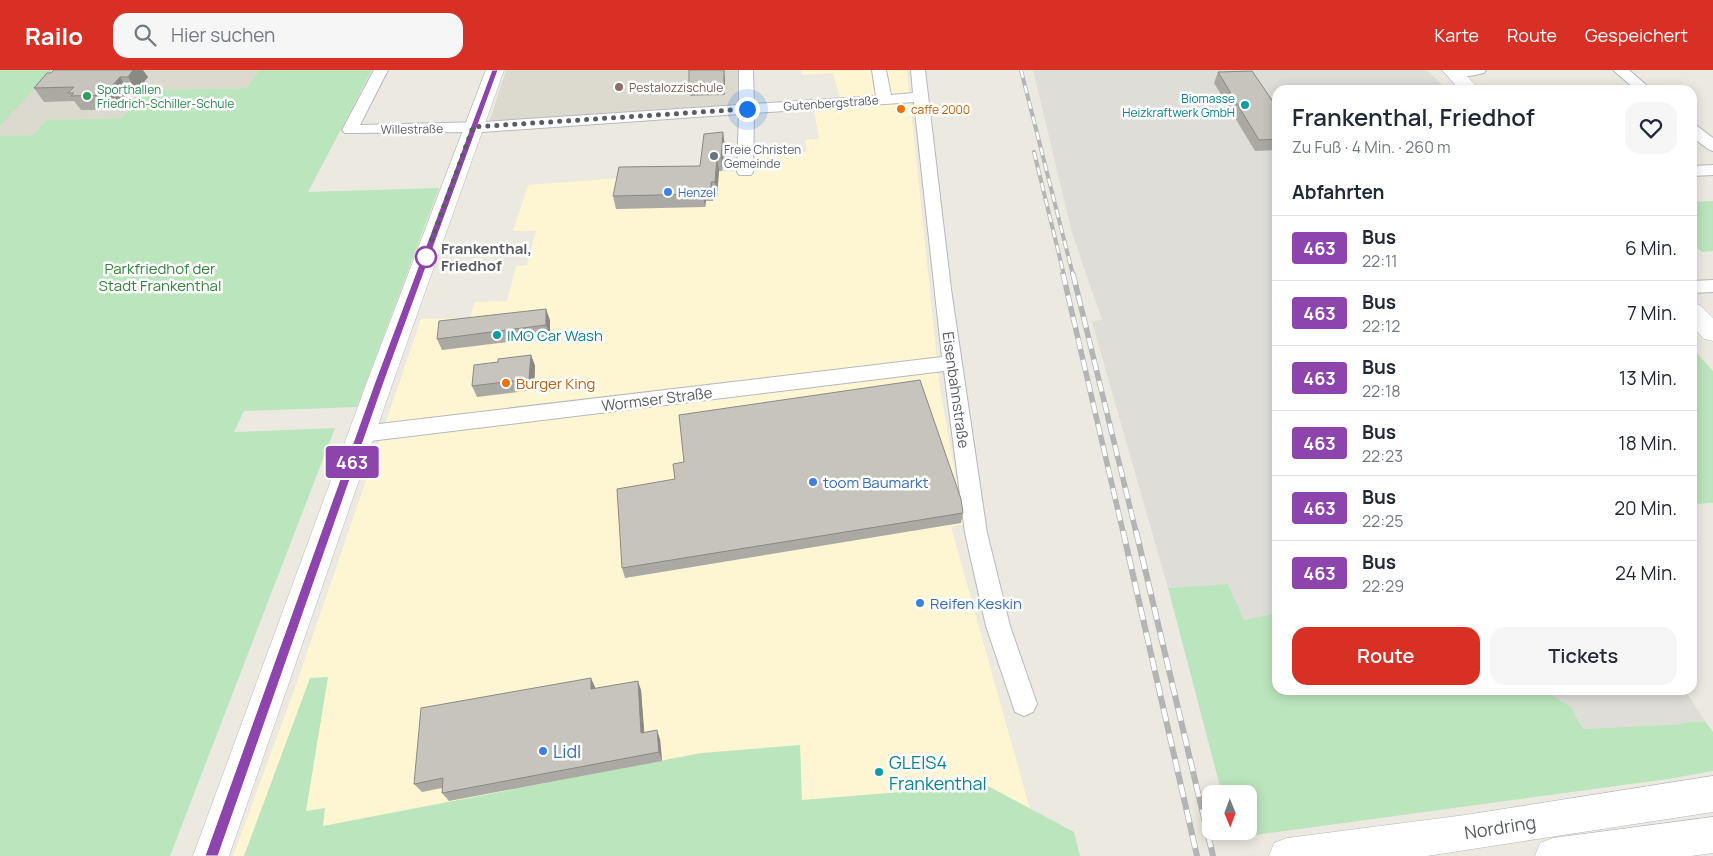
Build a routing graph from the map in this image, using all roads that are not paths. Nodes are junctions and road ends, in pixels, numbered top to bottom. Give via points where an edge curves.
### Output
1 (381, 70) edge
2 (495, 70) edge
3 (746, 70) edge
4 (879, 70) edge
5 (918, 70) edge
6 (1479, 70) edge
7 (1620, 70) edge
8 (1452, 71) edge
9 (1466, 85) edge
10 (1638, 85) edge
11 (920, 97) junction
12 (884, 99) junction
13 (747, 109) junction
14 (473, 127) junction
15 (1697, 133) edge
16 (1712, 145) edge
17 (1713, 170) edge
18 (1697, 171) edge
19 (745, 172) dead end
20 (1713, 286) edge
21 (1697, 287) edge
22 (1697, 317) edge
23 (1713, 333) edge
24 (952, 363) junction
25 (362, 434) junction
26 (1024, 704) dead end
27 (1713, 794) edge
28 (1713, 835) edge
29 (212, 856) edge
30 (1287, 856) edge
31 (1553, 856) edge

1 - 14 street, Willestraße via 350,130
2 - 14 street
3 - 13 street
4 - 12 street
5 - 11 street, Eisenbahnstraße
6 - 8 street
7 - 10 street
8 - 9 street
11 - 12 street, Gutenbergstraße
11 - 24 street, Eisenbahnstraße
12 - 13 street, Gutenbergstraße
13 - 14 street, Gutenbergstraße
13 - 19 street
14 - 25 street
15 - 16 street
17 - 18 street
20 - 21 street
22 - 23 street
24 - 25 street, Wormser Straße
24 - 26 street, Eisenbahnstraße via 976,533 998,626
25 - 29 street
27 - 30 street, Nordring via 1465,833
28 - 31 street

